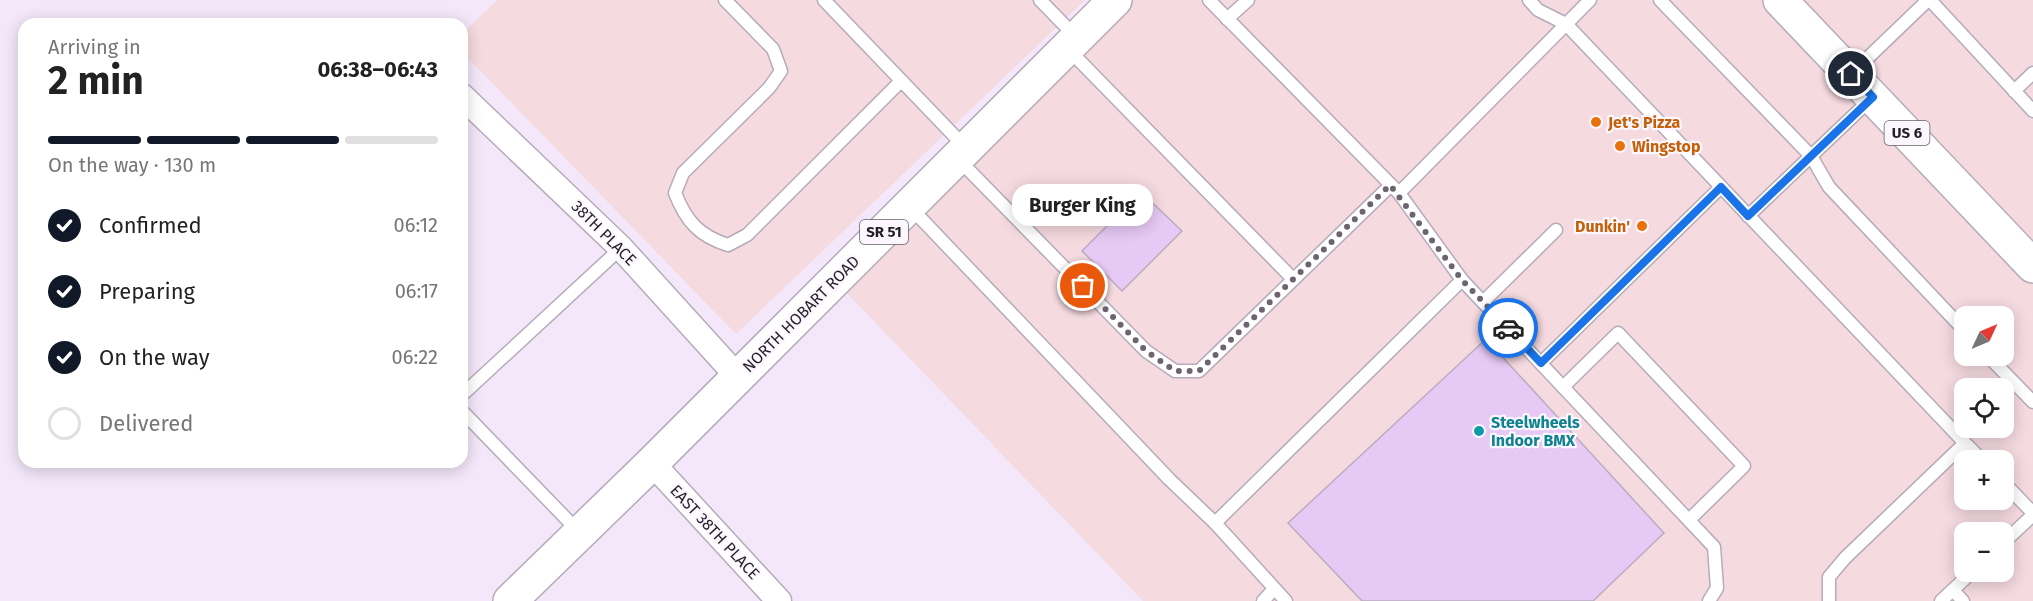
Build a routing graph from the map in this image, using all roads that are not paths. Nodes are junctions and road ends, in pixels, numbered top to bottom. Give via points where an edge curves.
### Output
1 (725, 0) edge
2 (824, 0) edge
3 (1040, 0) edge
4 (1115, 0) edge
5 (1209, 0) edge
6 (1248, 0) edge
7 (1529, 0) edge
8 (1590, 0) edge
9 (1660, 0) edge
10 (1780, 0) edge
11 (1929, 0) edge
12 (1227, 19) junction
13 (1566, 24) junction
14 (1072, 43) junction
15 (2033, 73) edge
16 (901, 81) junction
17 (1862, 86) junction
18 (2014, 91) junction
19 (468, 102) edge
20 (2033, 111) edge
21 (962, 153) junction
22 (1811, 156) junction
23 (1721, 187) junction
24 (1395, 189) junction
25 (909, 206) junction
26 (1748, 216) junction
27 (1556, 230) dead end
28 (621, 248) junction
29 (2033, 266) edge
30 (1293, 279) junction
31 (1462, 280) junction
32 (1483, 302) junction
33 (1954, 319) edge
34 (1541, 363) junction
35 (1999, 366) edge
36 (738, 377) junction
37 (1563, 387) junction
38 (468, 389) edge
39 (2033, 402) edge
40 (468, 417) edge
41 (1965, 442) junction
42 (1973, 450) edge
43 (652, 463) junction
44 (2014, 494) edge
45 (2033, 514) edge
46 (1689, 520) junction
47 (1215, 523) junction
48 (2014, 532) edge
49 (580, 533) junction
50 (1961, 582) edge
51 (1274, 589) junction
52 (1953, 590) junction
53 (510, 601) edge
54 (778, 601) edge
55 (1263, 601) edge
56 (1286, 601) edge
57 (1709, 601) edge
58 (1829, 601) edge
59 (1941, 601) edge
60 (1963, 601) edge

1 - 16 lane via 773,49 781,71 769,88 683,173 675,193 683,214 707,238 728,245 747,235
2 - 16 lane
3 - 14 lane
4 - 14 main road, NORTH HOBART ROAD / SR 51
5 - 12 lane
6 - 12 lane
7 - 13 lane via 1538,10
8 - 13 lane
9 - 22 lane
10 - 17 main road, US 6
11 - 17 lane
11 - 18 lane
12 - 24 lane
13 - 23 lane
13 - 24 lane
14 - 21 main road, NORTH HOBART ROAD / SR 51
14 - 30 lane
15 - 18 lane
16 - 21 lane
17 - 22 lane
17 - 29 main road, US 6
18 - 20 lane
19 - 28 street, 38TH PLACE
21 - 25 main road, NORTH HOBART ROAD / SR 51
21 - 30 lane via 1146,351 1175,371 1199,371
22 - 26 lane
22 - 33 lane via 1829,188
23 - 26 lane
23 - 34 lane
24 - 30 lane
24 - 31 lane
25 - 36 main road, NORTH HOBART ROAD / SR 51
25 - 47 lane
26 - 41 lane
27 - 32 lane
28 - 36 street, 38TH PLACE
28 - 38 lane
31 - 32 lane
31 - 47 lane
32 - 34 lane
34 - 37 lane
35 - 39 lane
36 - 43 main road, NORTH HOBART ROAD / SR 51
37 - 46 lane
37 - 46 lane via 1618,333 1744,466
40 - 49 lane
41 - 42 lane
41 - 58 lane via 1845,558 1829,577
43 - 49 main road, NORTH HOBART ROAD / SR 51
43 - 54 street, EAST 38TH PLACE
44 - 45 lane
45 - 48 lane
46 - 57 lane via 1714,547 1717,588
47 - 51 lane
49 - 53 main road, NORTH HOBART ROAD / SR 51
50 - 52 lane
51 - 55 lane
51 - 56 lane
52 - 59 lane
52 - 60 lane

